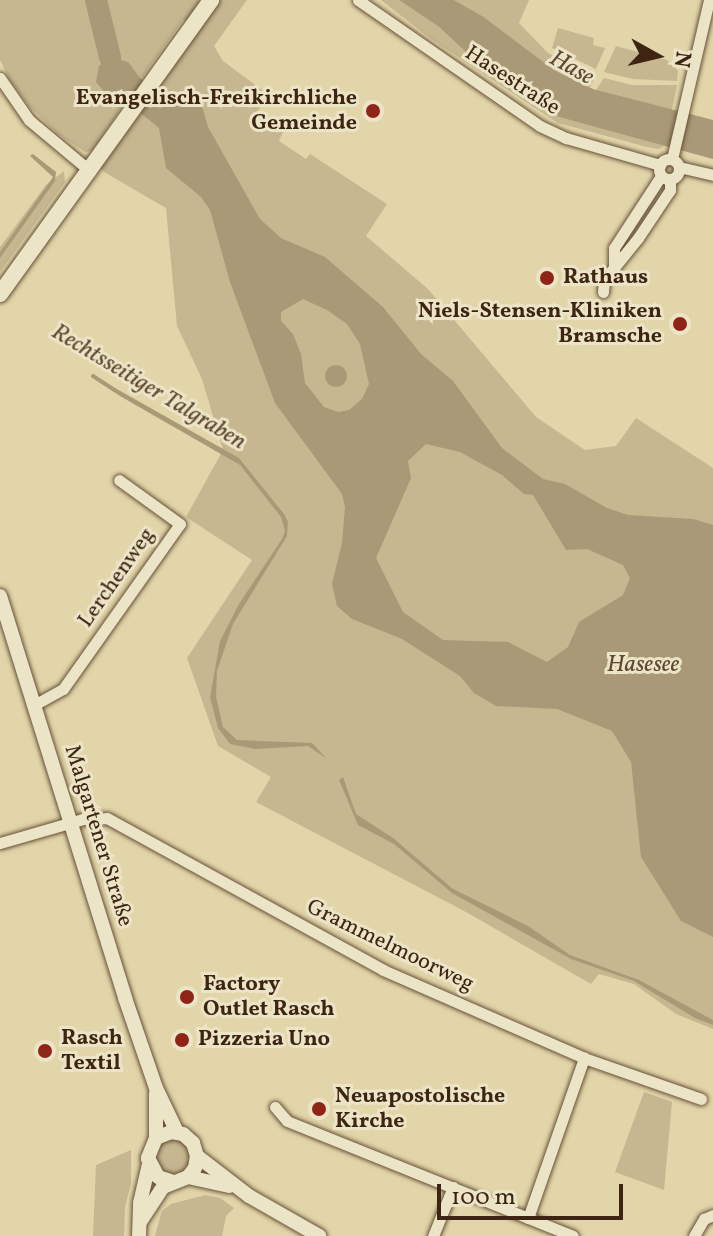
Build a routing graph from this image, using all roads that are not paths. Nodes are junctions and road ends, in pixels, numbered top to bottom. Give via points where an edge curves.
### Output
1 (211, 0) edge
2 (358, 0) edge
3 (709, 0) edge
4 (0, 78) edge
5 (675, 159) junction
6 (90, 171) junction
7 (664, 173) junction
8 (713, 175) edge
9 (603, 292) dead end
10 (0, 294) edge
11 (119, 480) dead end
12 (0, 596) edge
13 (34, 705) junction
14 (71, 823) junction
15 (0, 843) edge
16 (584, 1058) junction
17 (156, 1088) junction
18 (701, 1099) dead end
19 (275, 1107) dead end
20 (177, 1132) junction
21 (156, 1138) junction
22 (197, 1156) junction
23 (149, 1165) junction
24 (180, 1179) junction
25 (453, 1187) junction
26 (238, 1189) junction
27 (713, 1215) edge
28 (528, 1218) junction
29 (140, 1229) edge
30 (319, 1236) edge
31 (433, 1236) edge
32 (573, 1236) edge
33 (694, 1236) edge

1 - 6 main road
2 - 7 street, Hasestraße via 540,126
3 - 5 street
4 - 6 street via 29,120
5 - 7 street
5 - 7 street via 676,177
5 - 8 street
6 - 10 main road
7 - 9 street via 670,190 604,280
11 - 13 street, Lerchenweg via 180,524 63,689
12 - 13 street, Malgartener Straße
13 - 14 street, Malgartener Straße
14 - 15 street, Grammelmoorweg
14 - 16 street, Grammelmoorweg via 107,818 383,970
14 - 17 street, Malgartener Straße
16 - 18 street, Grammelmoorweg
16 - 28 street
17 - 20 street, Malgartener Straße
17 - 21 street, Malgartener Straße
19 - 25 street via 287,1121
20 - 21 street
20 - 22 street via 193,1143
21 - 23 street via 148,1151
22 - 24 street via 195,1168
22 - 26 street
23 - 24 street via 158,1177
23 - 29 street
24 - 26 street
24 - 29 street via 152,1199
25 - 28 street
25 - 31 street
26 - 30 street
27 - 33 street
28 - 32 street

